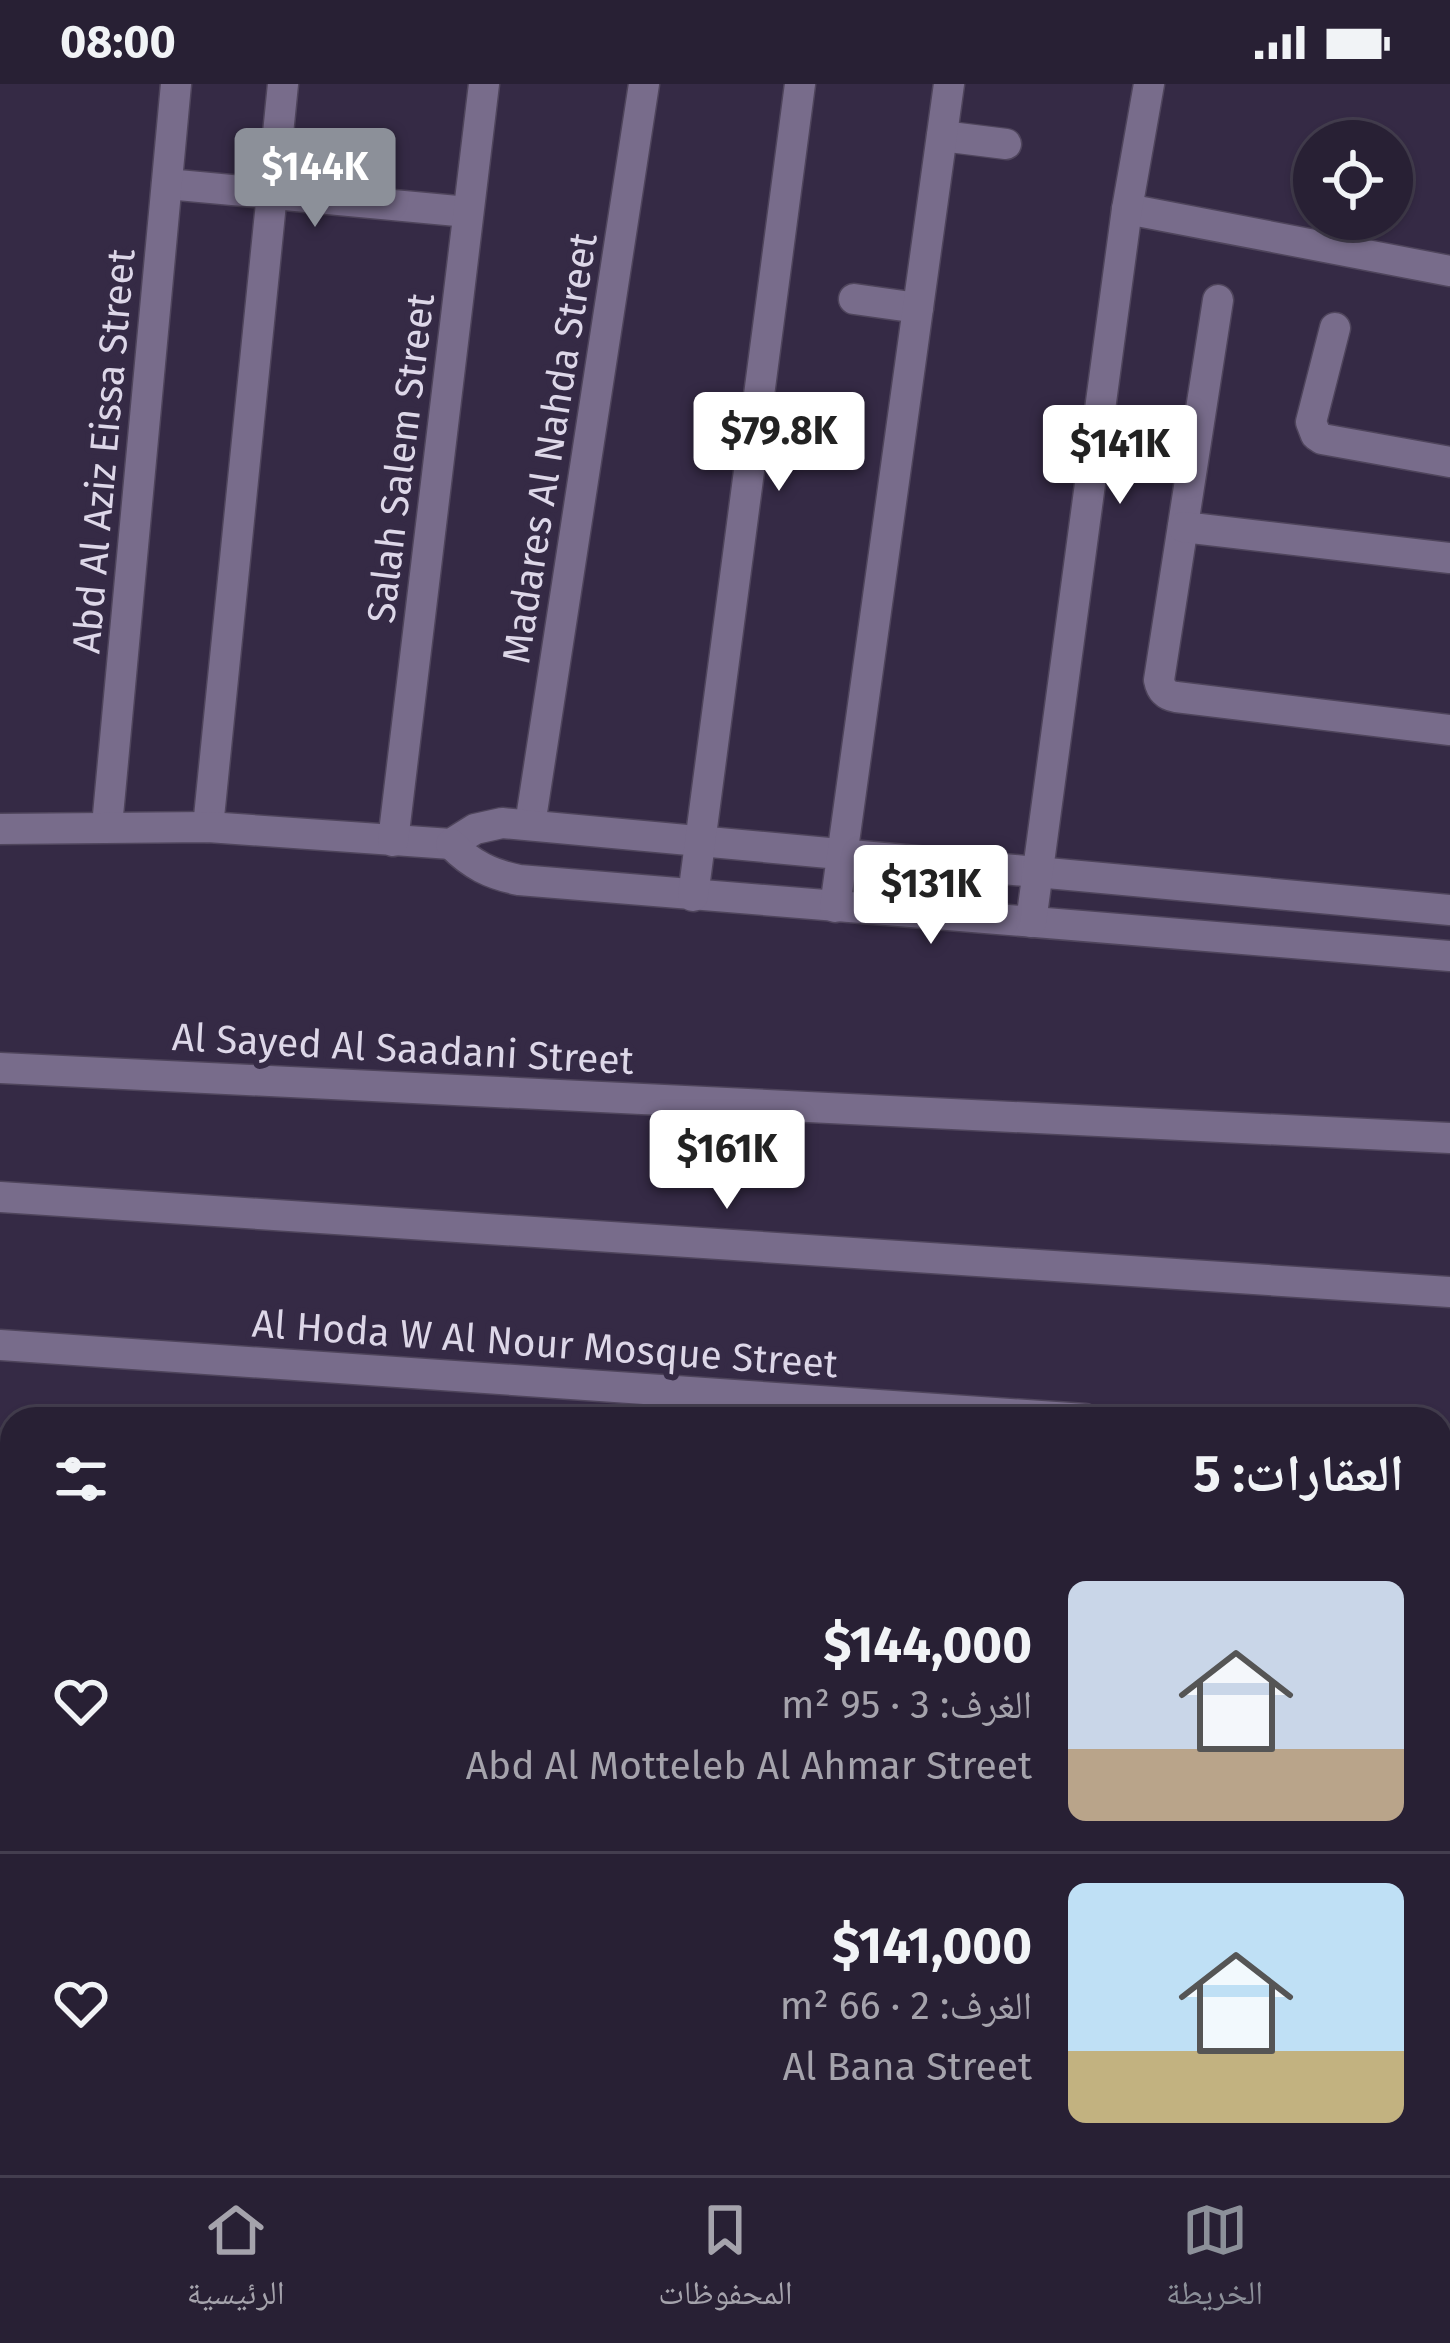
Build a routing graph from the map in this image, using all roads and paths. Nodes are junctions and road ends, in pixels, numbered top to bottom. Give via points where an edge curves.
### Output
1 (176, 84) edge
2 (283, 84) edge
3 (484, 84) edge
4 (644, 84) edge
5 (800, 84) edge
6 (949, 84) edge
7 (1149, 84) edge
8 (942, 136) junction
9 (1006, 144) dead end
10 (167, 184) junction
11 (272, 194) junction
12 (1127, 209) junction
13 (468, 212) junction
14 (1450, 271) edge
15 (854, 298) dead end
16 (1218, 300) dead end
17 (918, 308) junction
18 (1335, 328) dead end
19 (1450, 462) edge
20 (1183, 526) junction
21 (1450, 558) edge
22 (1450, 730) edge
23 (530, 825) junction
24 (107, 826) junction
25 (208, 827) junction
26 (0, 829) edge
27 (393, 841) junction
28 (700, 842) junction
29 (451, 844) junction
30 (842, 855) junction
31 (1037, 872) junction
32 (693, 896) junction
33 (835, 907) junction
34 (1450, 910) edge
35 (1031, 922) junction
36 (1450, 956) edge
37 (0, 1068) edge
38 (1450, 1138) edge
39 (0, 1197) edge
40 (1450, 1292) edge
41 (0, 1345) edge
42 (909, 1407) edge

1 - 10 street, Abd Al Aziz Eissa Street
2 - 11 street
3 - 13 street, Salah Salem Street
4 - 23 street, Madares Al Nahda Street
5 - 28 street
6 - 8 street
7 - 12 street
8 - 9 street
8 - 17 street
10 - 11 street
10 - 24 street, Abd Al Aziz Eissa Street
11 - 13 street
11 - 25 street
12 - 14 street
12 - 31 street
13 - 27 street, Salah Salem Street
15 - 17 street
16 - 20 street
17 - 30 street
18 - 19 street via 1311,422 1316,435
20 - 21 street
20 - 22 street via 1159,680 1164,692
23 - 28 street
23 - 29 street via 475,829
24 - 25 street
24 - 26 street
25 - 27 street
27 - 29 street
28 - 30 street
28 - 32 street
29 - 32 street via 469,862 519,880
30 - 31 street
30 - 33 street
31 - 34 street
31 - 35 street
32 - 33 street
33 - 35 street
35 - 36 street
37 - 38 street, Al Sayed Al Saadani Street
39 - 40 street
41 - 42 street, Al Hoda W Al Nour Mosque Street

